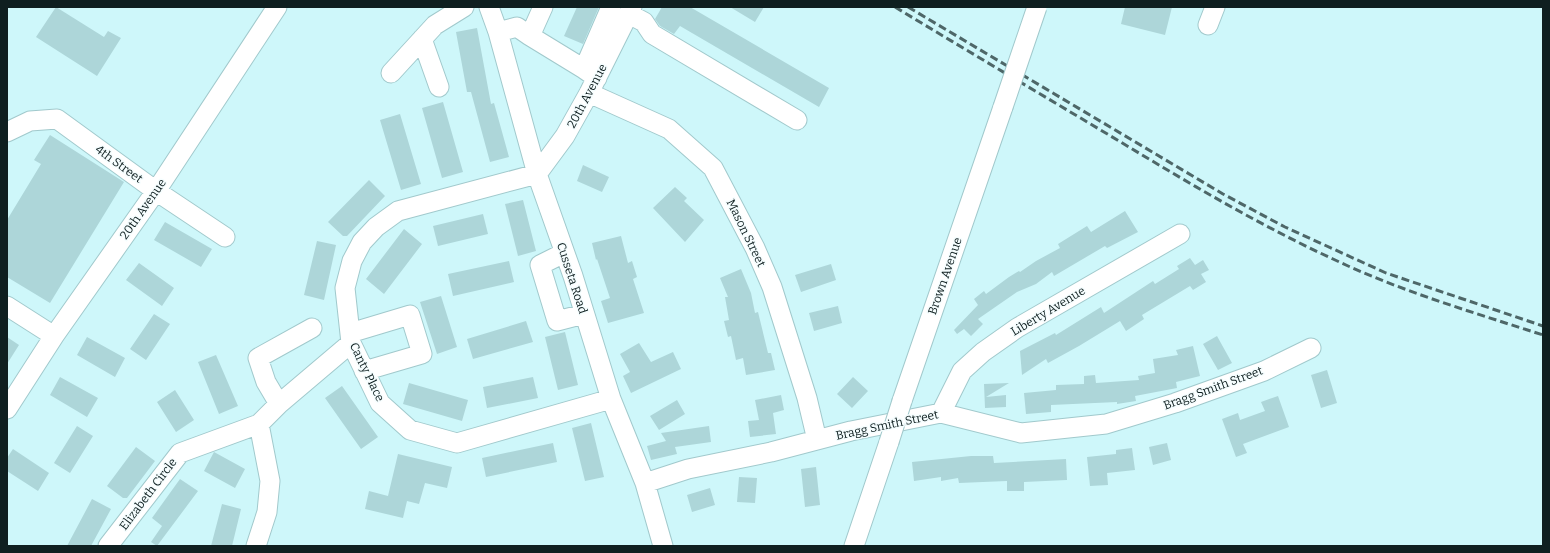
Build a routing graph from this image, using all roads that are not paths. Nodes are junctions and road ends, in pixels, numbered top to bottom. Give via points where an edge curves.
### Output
1 (277, 7) edge
2 (464, 7) edge
3 (489, 7) edge
4 (542, 7) edge
5 (611, 7) edge
6 (1037, 7) edge
7 (1215, 7) edge
8 (630, 10) edge
9 (1208, 25) dead end
10 (498, 32) junction
11 (530, 36) junction
12 (422, 39) junction
13 (392, 73) dead end
14 (590, 80) junction
15 (439, 86) dead end
16 (797, 120) dead end
17 (7, 132) edge
18 (537, 174) junction
19 (156, 191) junction
20 (1180, 234) dead end
21 (224, 237) dead end
22 (564, 253) junction
23 (7, 306) edge
24 (584, 314) junction
25 (312, 328) dead end
26 (54, 336) junction
27 (350, 338) junction
28 (1311, 348) dead end
29 (364, 371) junction
30 (611, 398) junction
31 (279, 404) junction
32 (7, 409) edge
33 (941, 413) junction
34 (259, 424) junction
35 (817, 440) junction
36 (645, 483) junction
37 (108, 546) edge
38 (256, 546) edge
39 (663, 546) edge
40 (854, 546) edge

1 - 19 street, 20th Avenue
2 - 12 street via 435,25
3 - 10 street, Cusseta Road
4 - 11 street
5 - 14 street
6 - 40 street, Brown Avenue, bridge
7 - 9 street
8 - 14 street, 20th Avenue
8 - 16 street via 644,22 652,34
10 - 11 street, Mason Street via 517,27
10 - 18 street, Cusseta Road
11 - 14 street, Mason Street
12 - 13 street
12 - 15 street
14 - 18 street, 20th Avenue via 565,136
14 - 35 street, Mason Street via 669,130 713,168 755,248 772,287 807,398
17 - 19 street, 4th Street via 30,121 57,119
18 - 22 street, Cusseta Road
18 - 27 street, Canty Place via 398,212 376,227 362,242 352,261 345,288
19 - 21 street, 4th Street
19 - 26 street, 20th Avenue
20 - 33 street, Liberty Avenue via 1017,328 983,352 962,371
22 - 24 street, Cusseta Road
22 - 24 street via 540,265 557,321
23 - 26 street
24 - 30 street, Cusseta Road
25 - 31 street via 258,358 266,382
26 - 32 street, 20th Avenue
27 - 29 street, Canty Place
27 - 29 street via 410,315 422,354
27 - 31 street, Elizabeth Circle
28 - 33 street, Bragg Smith Street via 1264,371 1175,403 1106,424 1021,433
29 - 30 street, Canty Place via 380,403 410,430 457,443
30 - 36 street, Cusseta Road
31 - 34 street, Elizabeth Circle
33 - 35 street, Bragg Smith Street
34 - 37 street, Elizabeth Circle via 180,453
34 - 38 street via 270,482 267,512
35 - 36 street, Bragg Smith Street via 688,469
36 - 39 street, Cusseta Road

